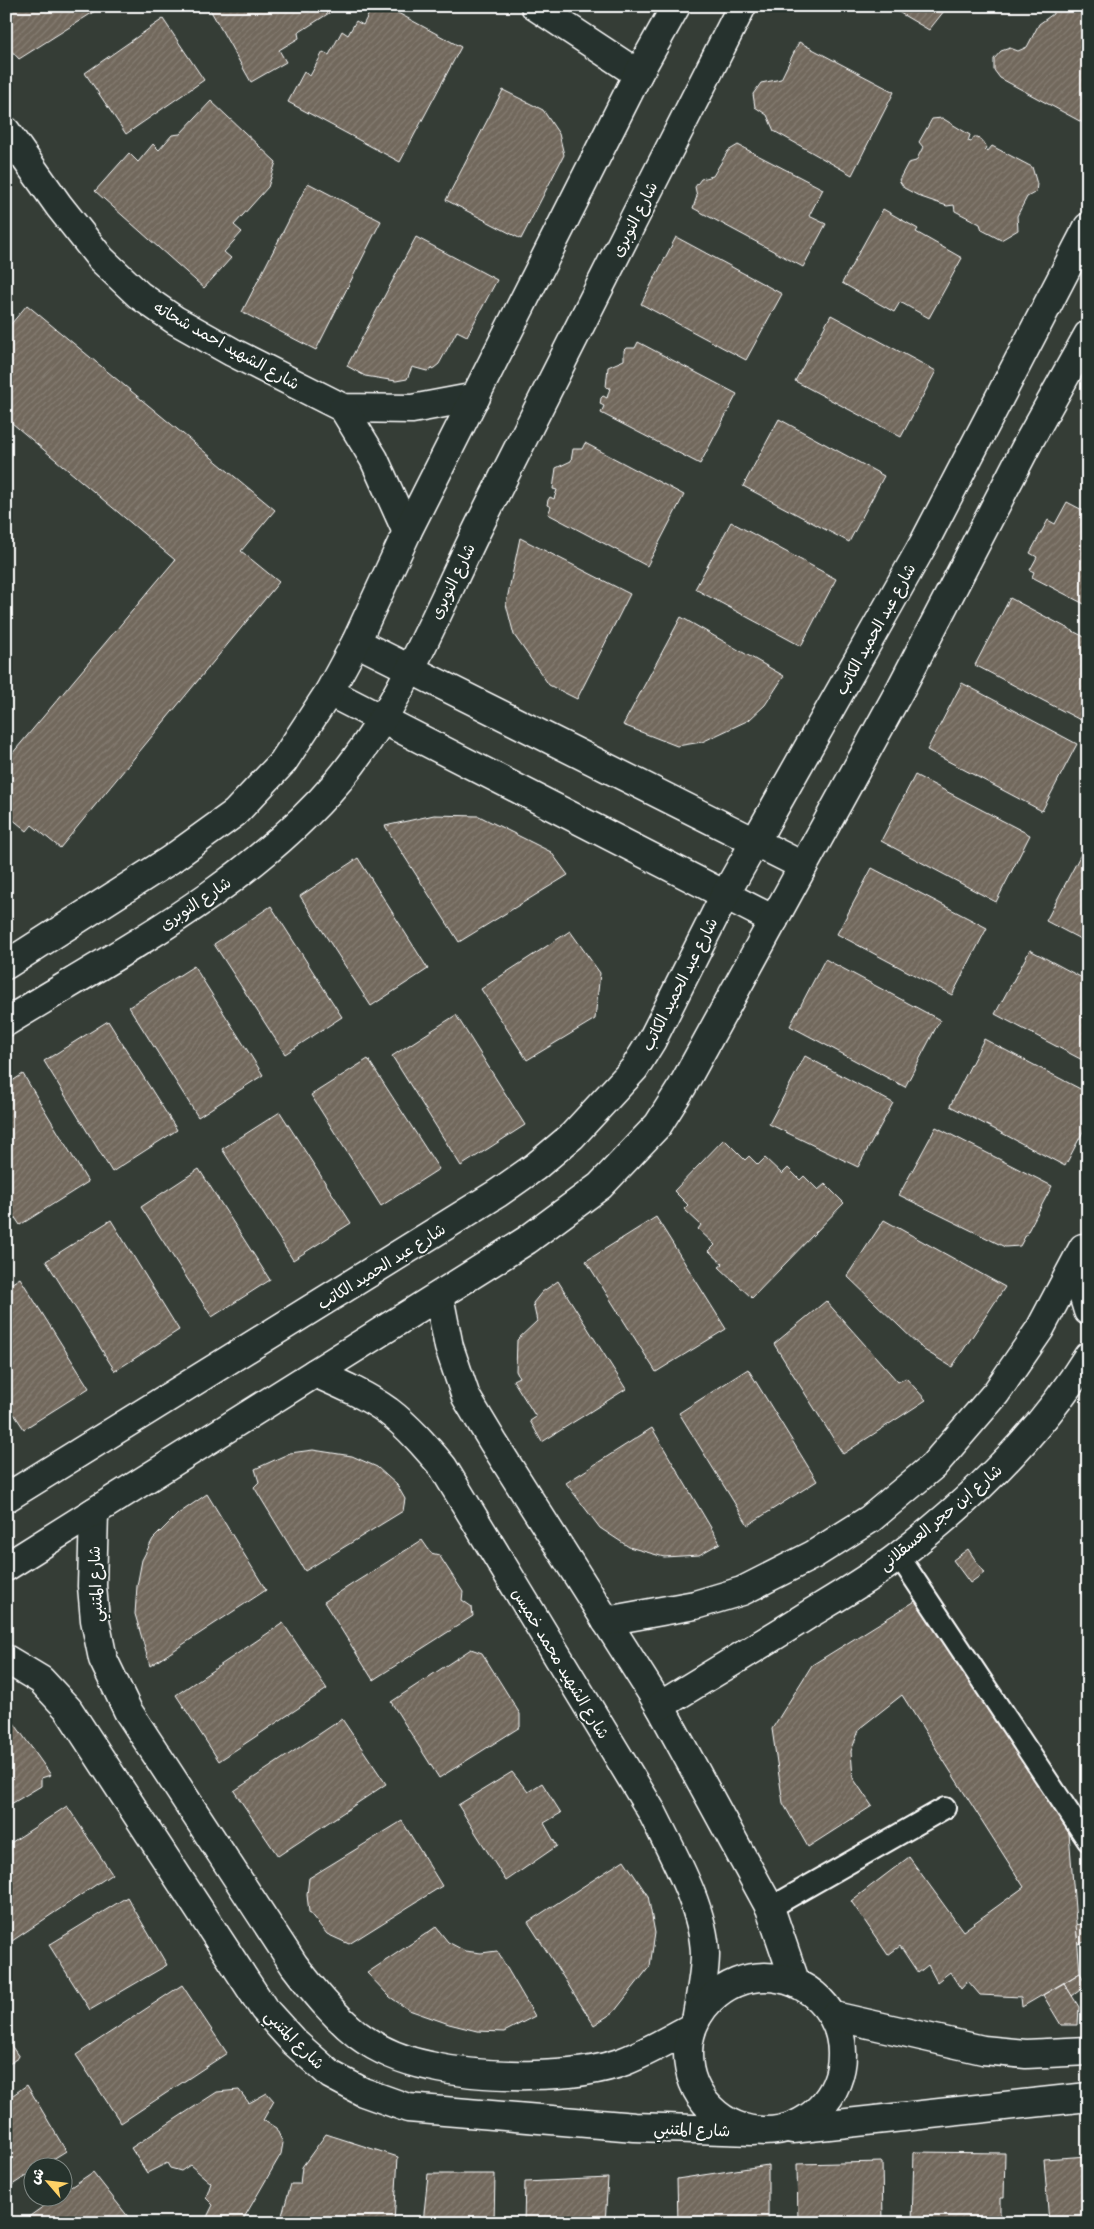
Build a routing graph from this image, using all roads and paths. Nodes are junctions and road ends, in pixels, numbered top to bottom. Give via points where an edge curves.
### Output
1 (535, 6) edge
2 (676, 6) edge
3 (742, 6) edge
4 (638, 74) junction
5 (6, 131) edge
6 (1088, 227) edge
7 (1088, 335) edge
8 (476, 397) junction
9 (343, 408) junction
10 (407, 532) junction
11 (356, 642) junction
12 (410, 669) junction
13 (328, 692) junction
14 (382, 720) junction
15 (755, 842) junction
16 (803, 866) junction
17 (725, 895) junction
18 (774, 920) junction
19 (9, 956) edge
20 (6, 1022) edge
21 (1085, 1245) edge
22 (439, 1296) junction
23 (1088, 1311) edge
24 (1088, 1356) edge
25 (315, 1373) junction
26 (6, 1498) edge
27 (94, 1512) junction
28 (899, 1556) junction
29 (6, 1568) edge
30 (606, 1621) junction
31 (6, 1659) edge
32 (660, 1706) junction
33 (946, 1808) dead end
34 (1088, 1840) edge
35 (770, 1908) junction
36 (794, 1981) junction
37 (834, 2016) junction
38 (695, 2021) junction
39 (1088, 2052) edge
40 (1088, 2097) edge
41 (753, 2131) junction
42 (781, 2131) junction

1 - 4 street
2 - 4 street
3 - 12 street, شارع النوبرى via 472,538
4 - 8 street
5 - 9 street, شارع الشهيد احمد شحاته via 58,206 101,259 139,295 232,352
6 - 15 street, شارع عبد الحميد الكاتب via 924,541
7 - 16 street via 1028,443 902,688
8 - 9 street, شارع الشهيد احمد شحاته via 412,409
8 - 10 street
9 - 10 street via 374,459
10 - 11 street
11 - 12 street
11 - 13 street
12 - 14 street, شارع النوبرى
12 - 15 street
13 - 14 street
13 - 19 street via 283,762 235,813 170,860
14 - 17 street
14 - 20 street, شارع النوبرى via 339,780 292,828 250,864 206,899
15 - 16 street
15 - 17 street, شارع عبد الحميد الكاتب
16 - 18 street
17 - 18 street
17 - 26 street, شارع عبد الحميد الكاتب via 652,1040 634,1069 572,1136 498,1194
18 - 22 street via 658,1125 600,1186 528,1240
21 - 23 street via 1078,1278
21 - 30 street via 1040,1329 996,1393 933,1466 870,1519 812,1555 742,1591 695,1605
22 - 25 street
22 - 30 street via 449,1347 466,1397
24 - 28 street, شارع ابن حجر العسقلانى via 1047,1413 999,1468
25 - 27 street
25 - 38 street, شارع الشهيد محمد خميس via 388,1411 418,1437 442,1467 652,1812 681,1869 697,1910 705,1954
27 - 29 street
27 - 38 street, شارع المتنبي via 94,1620 103,1659 128,1711 294,1965 321,2000 358,2035 394,2056 430,2067 527,2075 588,2071 624,2062
28 - 32 street, شارع ابن حجر العسقلانى
28 - 34 lane
30 - 32 street
31 - 41 street, شارع المتنبي via 42,1680 68,1709 264,2009 331,2075 363,2092 408,2108 634,2127
32 - 35 street
33 - 35 lane
35 - 36 street
36 - 37 street via 817,1995
36 - 38 street via 758,1976 723,1988
37 - 39 street via 983,2050 1026,2054
37 - 42 street via 843,2044 841,2072 829,2099 808,2119
38 - 41 street via 687,2054 692,2081 706,2105 720,2117
40 - 42 street
41 - 42 street

